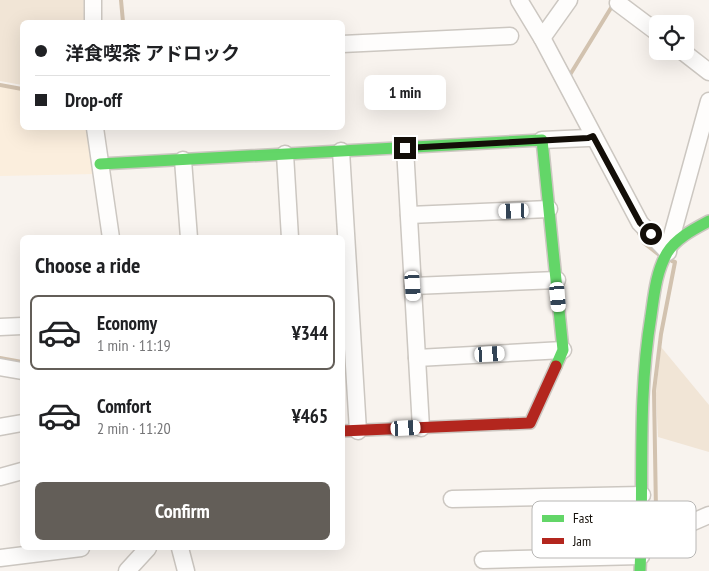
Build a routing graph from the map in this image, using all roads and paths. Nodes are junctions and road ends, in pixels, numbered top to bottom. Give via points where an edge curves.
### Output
1 (93, 0) edge
2 (519, 0) edge
3 (569, 0) edge
4 (618, 3) dead end
5 (93, 20) edge
6 (649, 26) edge
7 (510, 36) dead end
8 (542, 38) junction
9 (345, 44) edge
10 (694, 60) edge
11 (709, 72) edge
12 (709, 101) edge
13 (95, 130) edge
14 (591, 136) junction
15 (542, 140) junction
16 (405, 148) junction
17 (341, 151) junction
18 (285, 154) junction
19 (183, 160) junction
20 (100, 164) junction
21 (549, 209) junction
22 (409, 215) junction
23 (709, 221) edge
24 (111, 235) edge
25 (189, 235) edge
26 (290, 235) edge
27 (344, 235) edge
28 (668, 252) junction
29 (345, 275) edge
30 (557, 280) junction
31 (413, 286) junction
32 (20, 326) edge
33 (0, 327) edge
34 (563, 350) junction
35 (417, 358) junction
36 (0, 367) edge
37 (20, 371) edge
38 (20, 423) edge
39 (0, 427) edge
40 (421, 428) junction
41 (350, 431) edge
42 (20, 472) edge
43 (0, 477) edge
44 (642, 495) junction
45 (452, 498) dead end
46 (642, 501) edge
47 (709, 515) edge
48 (696, 523) edge
49 (65, 550) edge
50 (146, 550) edge
51 (181, 550) edge
52 (0, 558) edge
53 (588, 558) edge
54 (483, 560) dead end
55 (127, 571) edge
56 (186, 571) edge

1 - 5 street
2 - 8 street
3 - 8 street
4 - 6 street
7 - 9 street
8 - 14 street
10 - 11 street
12 - 28 street
13 - 20 street
14 - 15 street
14 - 28 street via 640,223
15 - 16 street
15 - 21 street
16 - 17 street
16 - 22 street
17 - 18 street
17 - 27 street
18 - 19 street
18 - 26 street
19 - 20 street
19 - 25 street
20 - 24 street
21 - 22 street
21 - 30 street
22 - 31 street
23 - 28 street
28 - 44 street via 656,288 643,366
29 - 41 street
30 - 31 street
30 - 34 street
31 - 35 street
32 - 33 street
34 - 35 street
34 - 40 street via 530,423
35 - 40 street
36 - 37 street
38 - 39 street
40 - 41 street
42 - 43 street
44 - 45 street
44 - 46 street
47 - 48 street
49 - 52 street
50 - 55 street
51 - 56 street
53 - 54 street

